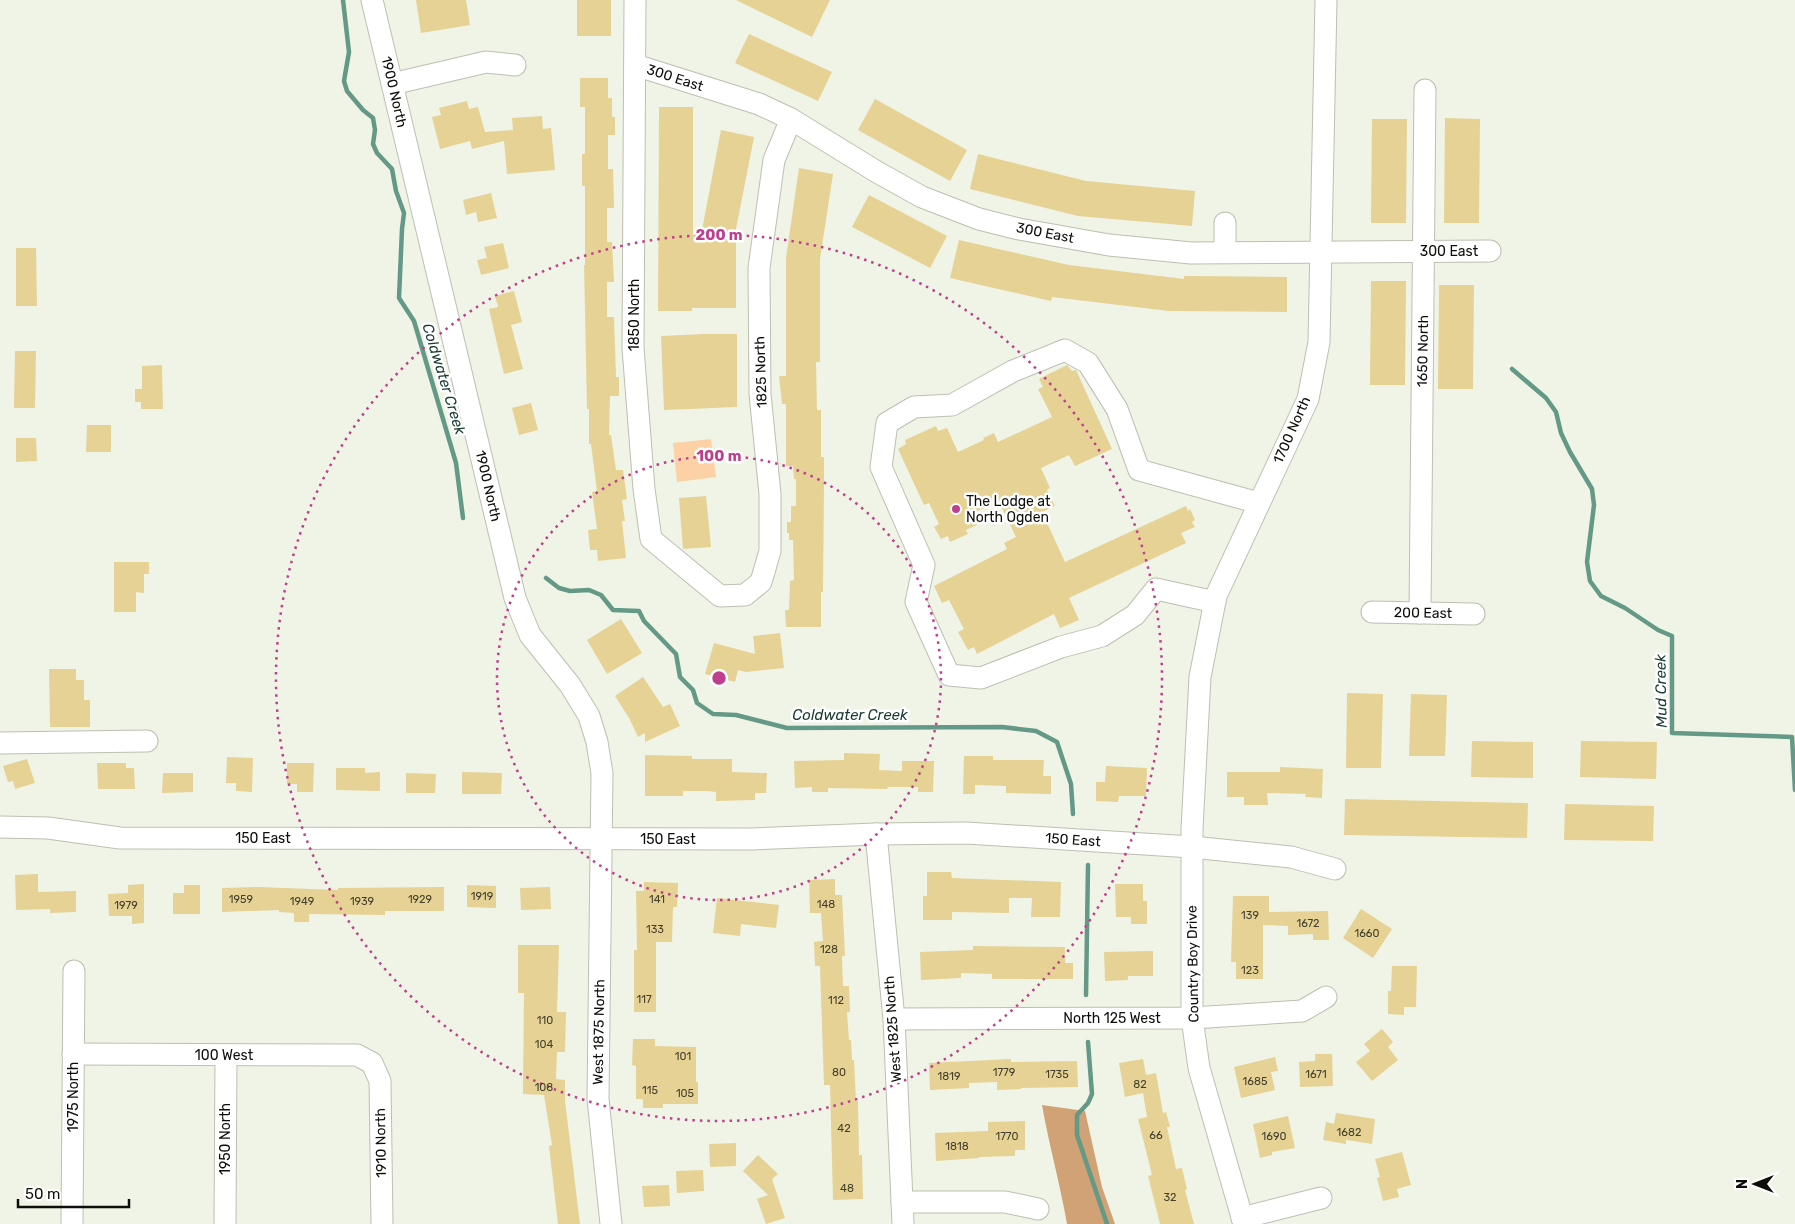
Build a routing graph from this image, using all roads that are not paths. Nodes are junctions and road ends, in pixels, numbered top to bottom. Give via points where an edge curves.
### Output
1 (372, 0) edge
2 (635, 0) edge
3 (1326, 0) edge
4 (515, 65) dead end
5 (635, 65) junction
6 (392, 84) junction
7 (1425, 90) dead end
8 (791, 119) junction
9 (1225, 223) dead end
10 (1321, 251) junction
11 (1424, 251) junction
12 (1490, 251) dead end
13 (1225, 252) junction
14 (1259, 503) junction
15 (720, 596) joint
16 (1215, 602) junction
17 (1372, 612) dead end
18 (1420, 613) junction
19 (1474, 614) dead end
20 (147, 741) dead end
21 (0, 743) edge
22 (0, 827) edge
23 (876, 834) junction
24 (601, 839) junction
25 (1192, 847) junction
26 (1335, 869) dead end
27 (74, 970) dead end
28 (1326, 997) dead end
29 (1192, 1018) junction
30 (894, 1019) junction
31 (73, 1054) junction
32 (226, 1055) junction
33 (372, 1063) joint
34 (1321, 1198) dead end
35 (902, 1202) junction
36 (1038, 1209) dead end
37 (1243, 1221) edge
38 (72, 1224) edge
39 (225, 1224) edge
40 (382, 1224) edge
41 (611, 1224) edge
42 (903, 1224) edge

1 - 6 street, 1900 North
2 - 5 street, 1850 North
3 - 10 street, 1700 North
4 - 6 street via 486,62
5 - 8 street, 300 East via 759,104
5 - 15 street, 1850 North via 633,348 651,539
6 - 24 street, 1900 North via 515,598 530,635 570,685 589,716 597,742 602,773
7 - 11 street, 1650 North
8 - 13 street, 300 East via 922,197 979,219 1109,245 1191,253
8 - 15 street, 1825 North via 774,160 759,268 760,394 770,494 770,551 761,582 745,595
9 - 13 street
10 - 11 street, 300 East
10 - 13 street, 300 East
10 - 14 street, 1700 North via 1319,342 1308,399
11 - 12 street, 300 East
11 - 18 street, 1650 North
14 - 16 street, 1700 North
14 - 16 street via 1139,470 1117,409 1088,364 1066,350 1013,371 952,404 914,407 887,423 880,466 924,565 916,602 949,675 981,678 1060,647 1102,636 1135,614 1156,590
16 - 25 street, 1700 North via 1200,677
17 - 18 street, 200 East
18 - 19 street, 200 East
20 - 21 street
22 - 24 street, 150 East via 48,828 120,838
23 - 24 street, 150 East via 752,839
23 - 25 street, 150 East via 966,834
23 - 30 street, West 1825 North
24 - 41 street, West 1875 North via 598,1099
25 - 26 street, 150 East via 1291,857
25 - 29 street, Country Boy Drive
27 - 31 street, 1975 North
28 - 29 street, North 125 West via 1302,1011
29 - 30 street, North 125 West
29 - 37 street, Country Boy Drive via 1199,1068
30 - 35 street, West 1825 North
31 - 32 street, 100 West
31 - 38 street, 1975 North
32 - 33 street, 100 West via 357,1055
32 - 39 street, 1950 North
33 - 40 street, 1910 North via 380,1081
34 - 37 street
35 - 36 street via 1005,1202
35 - 42 street, West 1825 North

